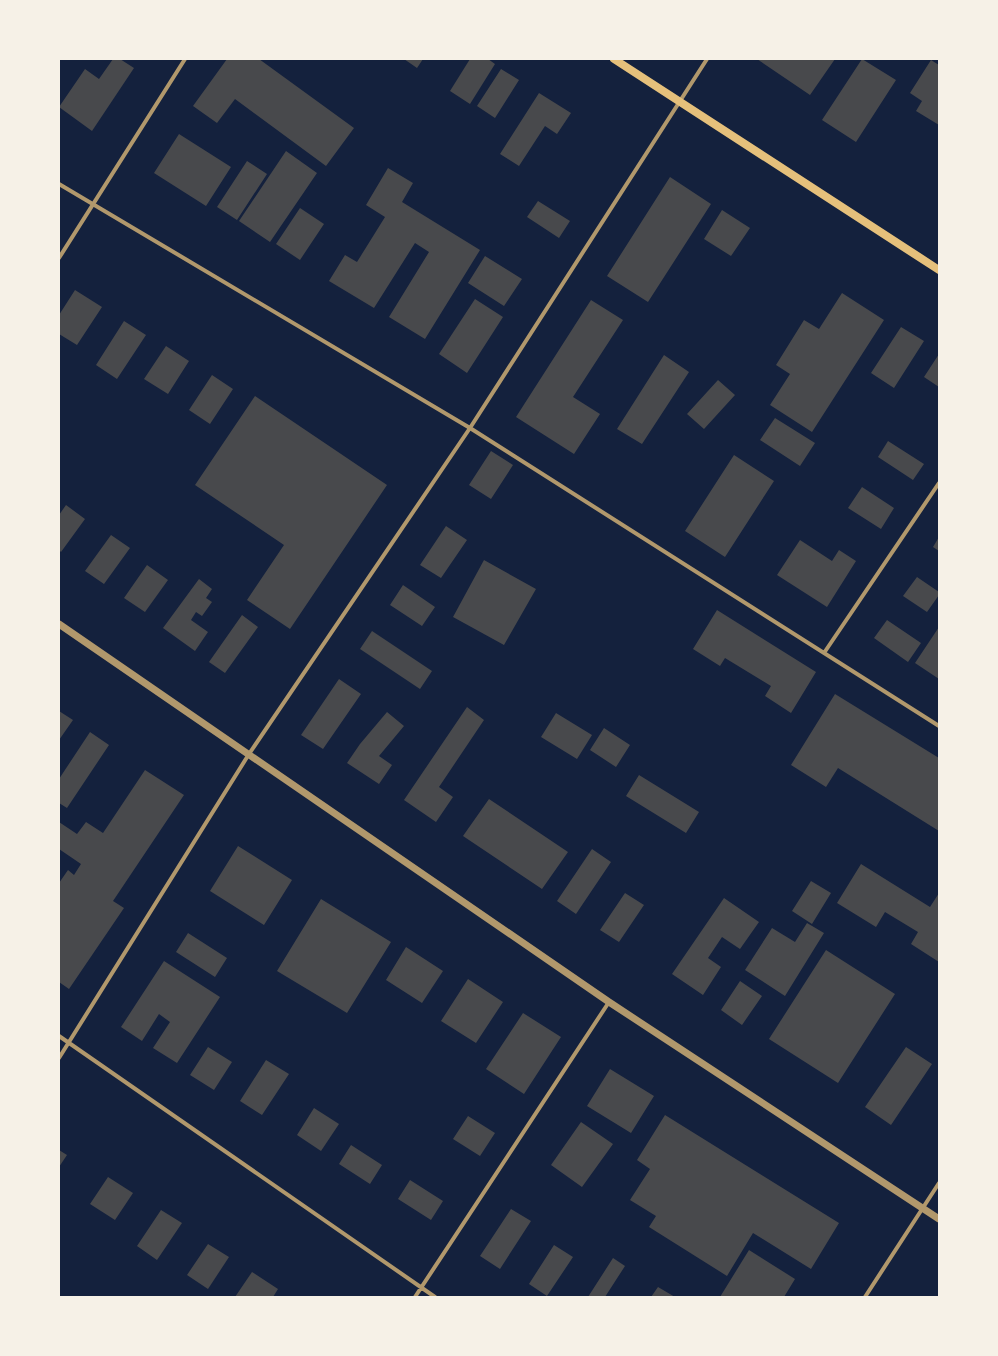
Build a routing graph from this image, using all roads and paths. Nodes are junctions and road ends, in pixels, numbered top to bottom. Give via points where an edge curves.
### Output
1 (185, 59) edge
2 (614, 59) edge
3 (707, 59) edge
4 (679, 102) junction
5 (59, 184) edge
6 (94, 206) junction
7 (59, 258) edge
8 (939, 270) edge
9 (470, 428) junction
10 (939, 483) edge
11 (59, 624) edge
12 (824, 653) junction
13 (939, 726) edge
14 (249, 754) junction
15 (609, 1002) junction
16 (59, 1036) edge
17 (70, 1042) junction
18 (59, 1058) edge
19 (939, 1183) edge
20 (922, 1208) junction
21 (939, 1219) edge
22 (422, 1287) junction
23 (415, 1297) edge
24 (435, 1297) edge
25 (865, 1297) edge

1 - 6 street
2 - 4 main road
3 - 4 street
4 - 8 main road
4 - 9 street
5 - 6 street
6 - 7 street
6 - 9 street
9 - 12 street
9 - 14 street
10 - 12 street
11 - 14 street
12 - 13 street
14 - 15 street
14 - 17 street
15 - 20 street
15 - 22 street
16 - 17 street
17 - 18 street
17 - 22 street
19 - 20 street
20 - 21 street
20 - 25 street
22 - 23 street
22 - 24 street

